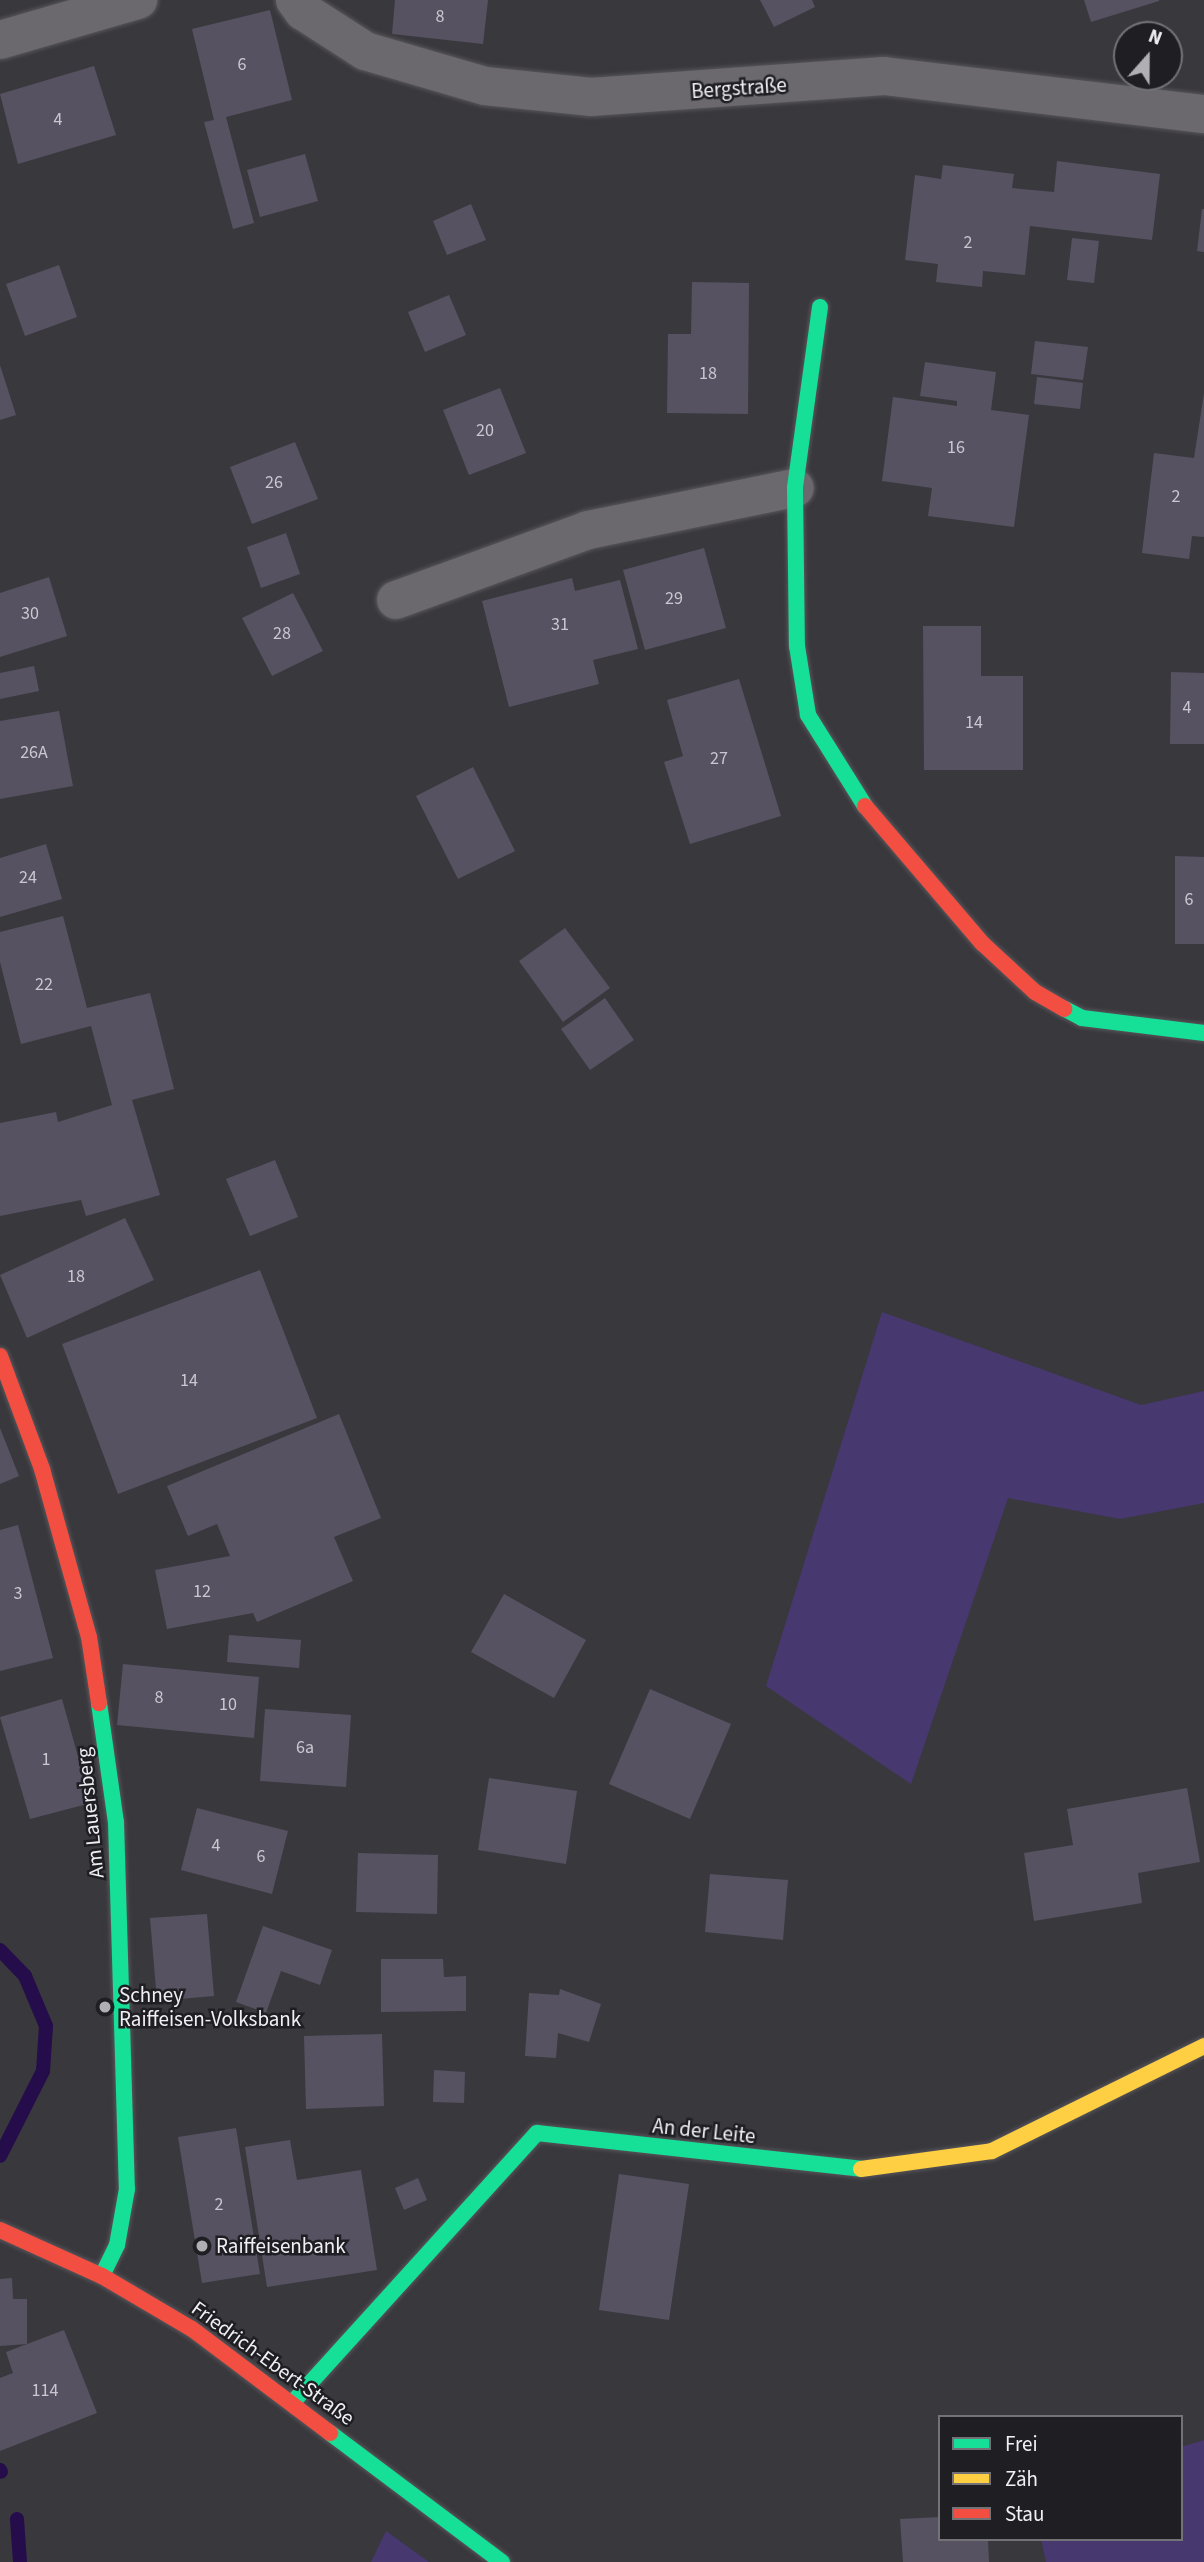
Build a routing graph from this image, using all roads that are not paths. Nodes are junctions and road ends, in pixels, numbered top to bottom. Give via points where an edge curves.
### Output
1 (138, 0) edge
2 (295, 0) edge
3 (0, 40) edge
4 (1204, 114) edge
5 (820, 307) dead end
6 (795, 488) junction
7 (396, 600) dead end
8 (1204, 1033) edge
9 (0, 1356) edge
10 (1204, 2046) edge
11 (6, 2232) edge
12 (103, 2276) junction
13 (293, 2402) junction
14 (502, 2562) edge

1 - 3 street
2 - 4 street, Bergstraße via 303,11 365,51 485,86 591,97 884,76
5 - 6 street
6 - 7 street via 588,530
6 - 8 street via 797,646 808,715 839,771 894,845 982,943 1034,992 1082,1018
9 - 12 street, Am Lauersberg via 42,1469 89,1637 116,1822 127,2189 117,2245
10 - 13 street, An der Leite via 992,2151 867,2170 537,2133
11 - 12 street, Friedrich-Ebert-Straße
12 - 13 street, Friedrich-Ebert-Straße via 192,2329
13 - 14 street, Friedrich-Ebert-Straße

